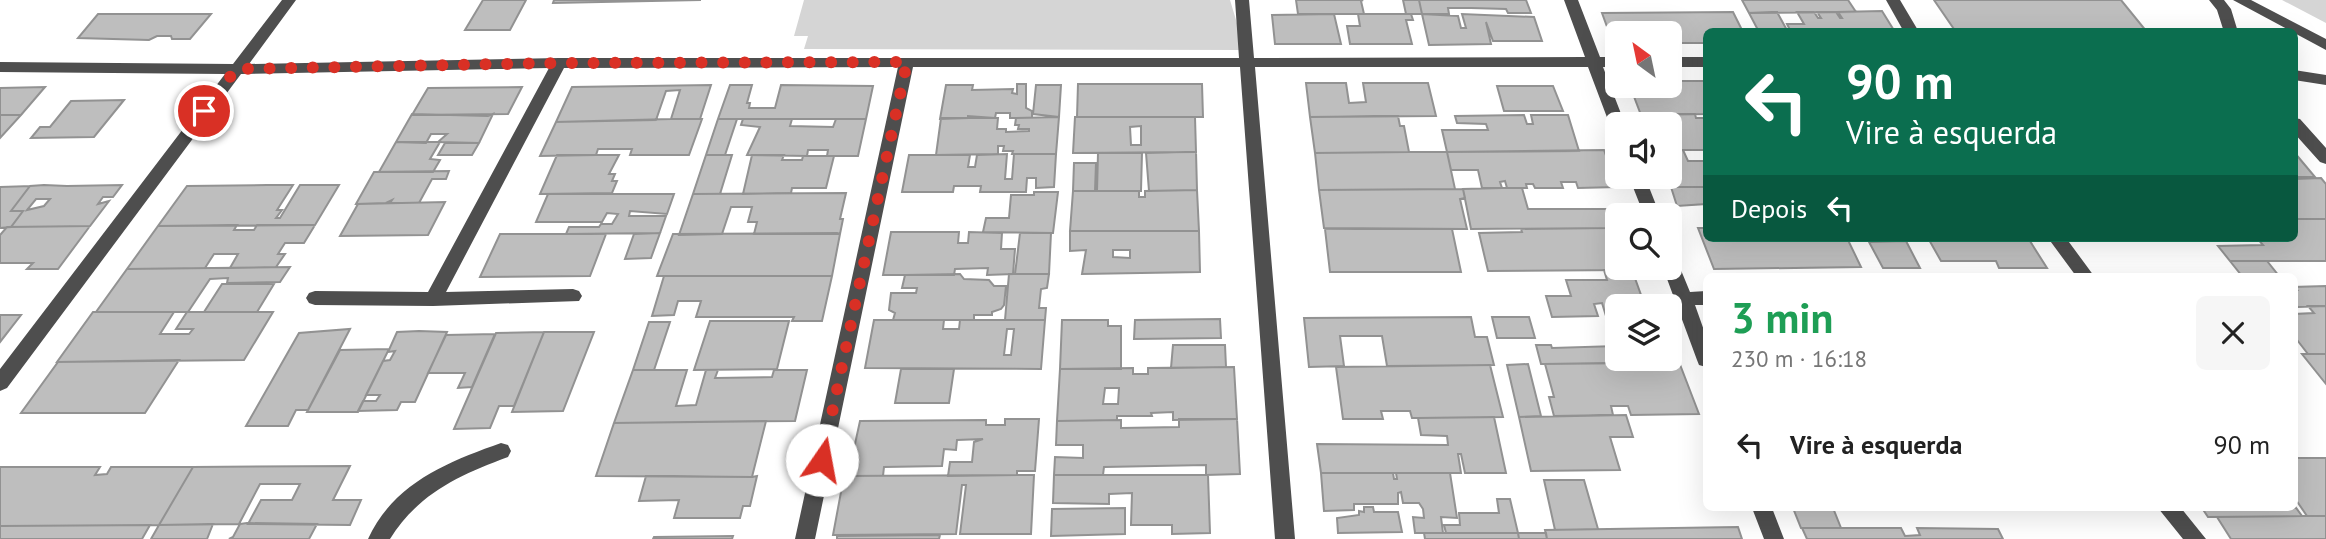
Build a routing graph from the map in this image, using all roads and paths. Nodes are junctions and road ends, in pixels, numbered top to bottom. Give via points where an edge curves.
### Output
1 (289, 0) edge
2 (1242, 0) edge
3 (1571, 0) edge
4 (1893, 0) edge
5 (2216, 0) edge
6 (2240, 0) edge
7 (1910, 28) edge
8 (2230, 28) edge
9 (2294, 28) edge
10 (2298, 30) edge
11 (2326, 45) edge
12 (1246, 61) junction
13 (907, 62) junction
14 (1593, 62) junction
15 (1605, 62) edge
16 (1682, 62) edge
17 (1703, 62) edge
18 (559, 63) junction
19 (0, 67) edge
20 (236, 69) junction
21 (2298, 76) edge
22 (2326, 80) edge
23 (1612, 112) edge
24 (2298, 127) edge
25 (2326, 158) edge
26 (2060, 242) edge
27 (2083, 273) edge
28 (1676, 280) edge
29 (573, 296) dead end
30 (315, 298) dead end
31 (1703, 298) edge
32 (433, 299) junction
33 (1683, 299) junction
34 (1703, 351) edge
35 (0, 383) edge
36 (501, 451) dead end
37 (1763, 511) edge
38 (2171, 511) edge
39 (378, 539) edge
40 (805, 539) edge
41 (1285, 539) edge
42 (1774, 539) edge
43 (2196, 539) edge

1 - 20 street
2 - 12 street
3 - 14 street
4 - 7 street
5 - 8 street
6 - 9 street
10 - 11 street
12 - 13 street
12 - 14 street
12 - 41 street
13 - 18 street
13 - 40 street
14 - 15 street
14 - 23 street
16 - 17 street
18 - 20 street
18 - 32 street
19 - 20 street
20 - 35 street
21 - 22 street
24 - 25 street
26 - 27 street
28 - 33 street
29 - 32 street
30 - 32 street
31 - 33 street
33 - 34 street
36 - 39 street via 416,489
37 - 42 street
38 - 43 street

